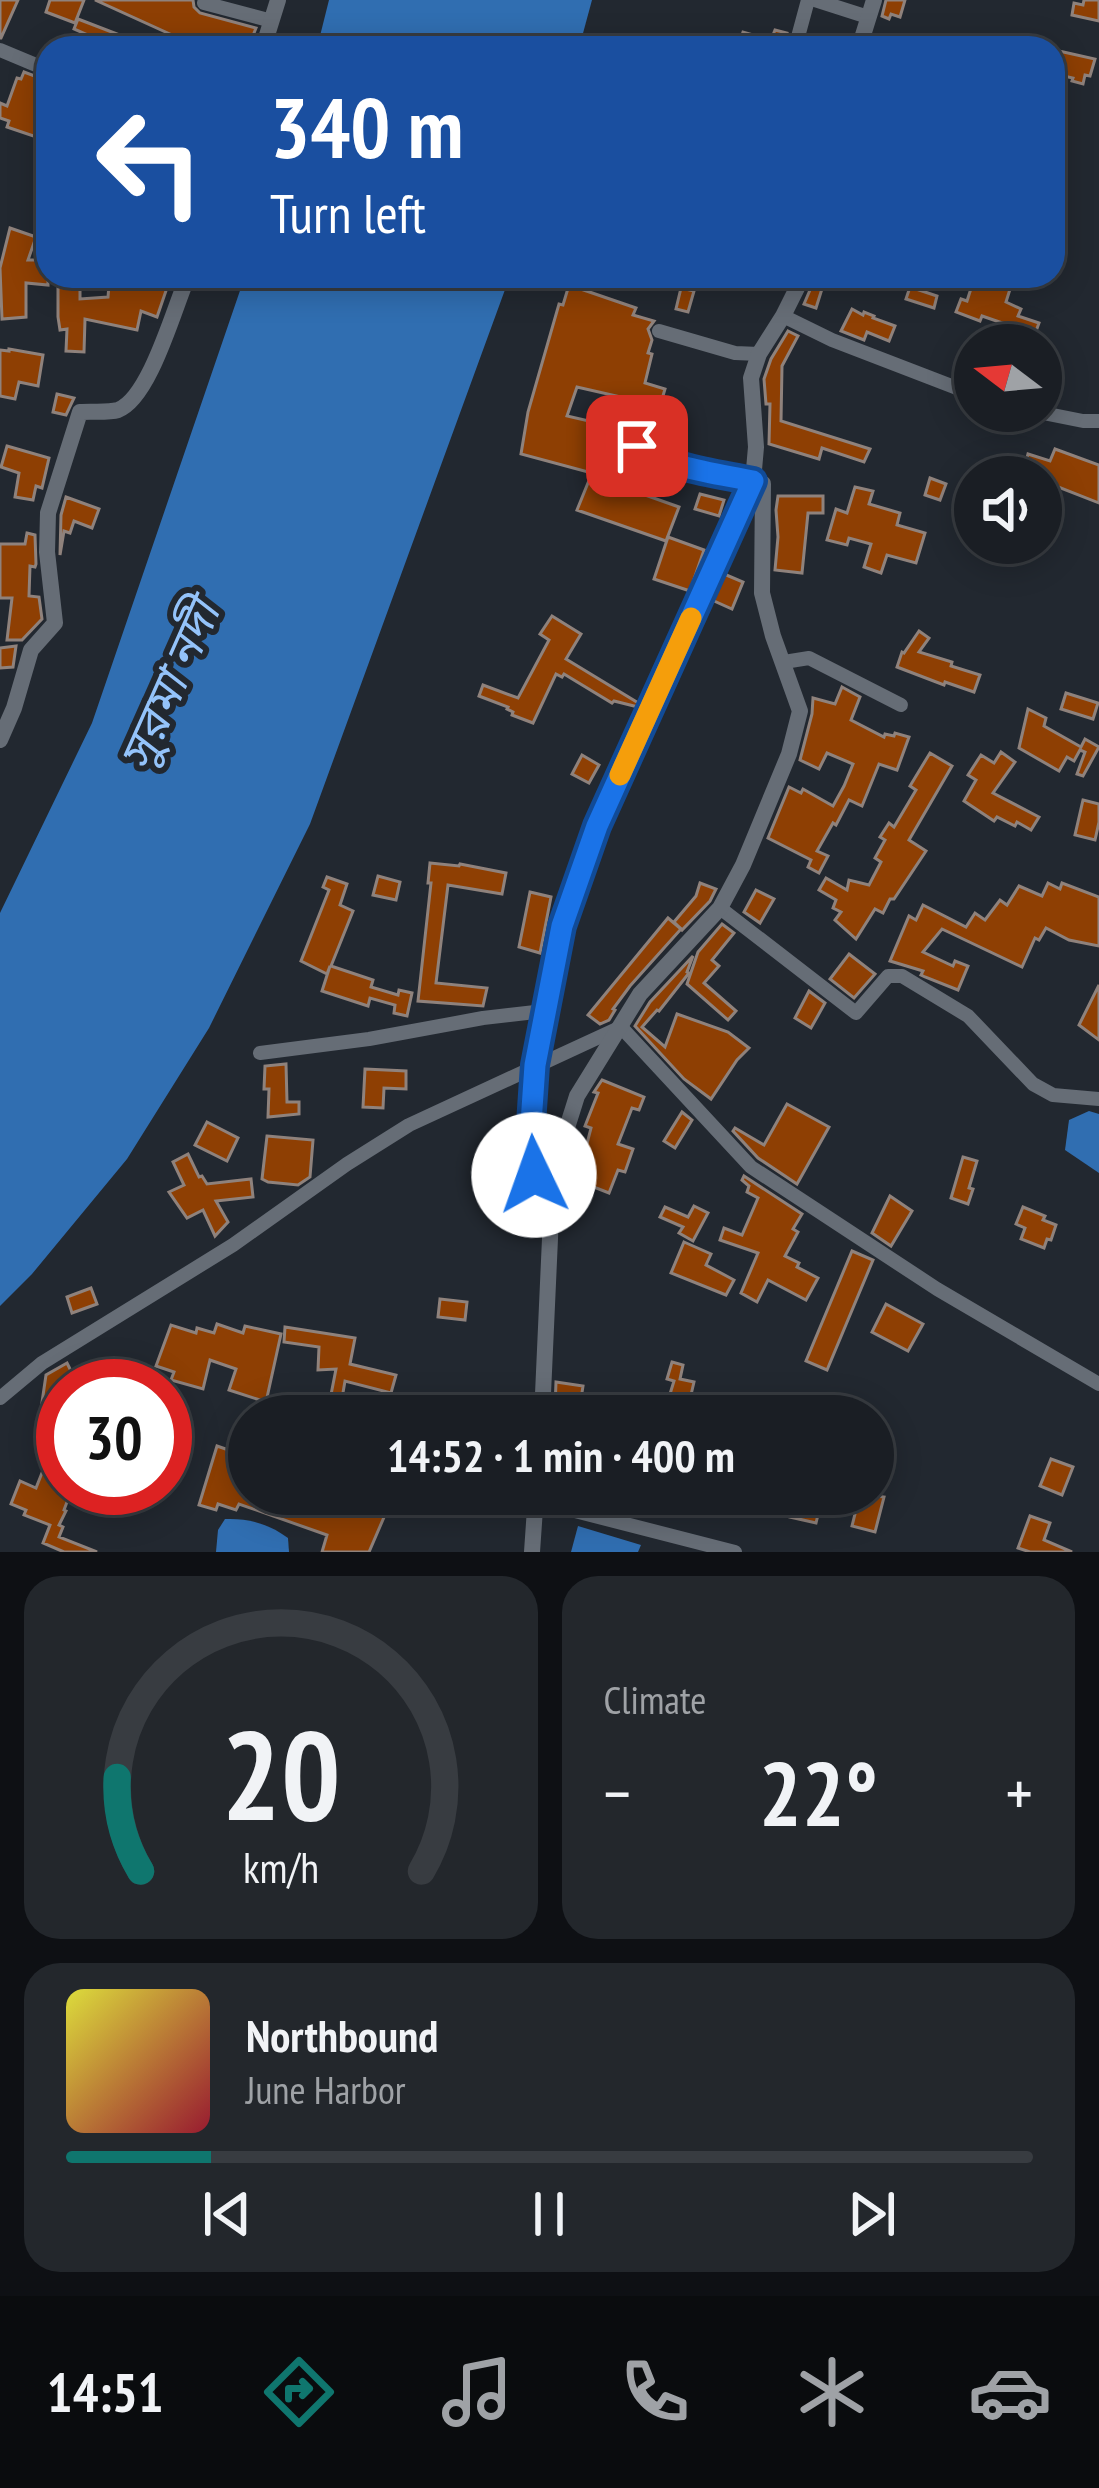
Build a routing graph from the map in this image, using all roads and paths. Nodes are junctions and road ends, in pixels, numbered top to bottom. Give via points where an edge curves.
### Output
1 (278, 0) edge
2 (812, 0) edge
3 (204, 3) dead end
4 (871, 8) edge
5 (272, 21) junction
6 (266, 36) edge
7 (800, 36) edge
8 (0, 50) edge
9 (36, 65) edge
10 (184, 288) edge
11 (797, 288) edge
12 (783, 316) junction
13 (659, 332) dead end
14 (759, 354) junction
15 (954, 387) edge
16 (1062, 417) edge
17 (1099, 421) edge
18 (637, 446) dead end
19 (753, 481) junction
20 (784, 662) junction
21 (902, 705) dead end
22 (0, 740) edge
23 (719, 908) junction
24 (544, 1012) junction
25 (621, 1027) junction
26 (260, 1053) dead end
27 (535, 1065) junction
28 (1099, 1099) edge
29 (550, 1214) junction
30 (1099, 1384) edge
31 (543, 1395) edge
32 (0, 1398) edge
33 (535, 1515) edge
34 (601, 1515) edge
35 (532, 1552) edge
36 (735, 1552) edge

1 - 5 street
2 - 4 street
2 - 7 street
3 - 5 street
5 - 6 street
8 - 9 street
10 - 22 street via 136,397 117,410 80,412 48,513 55,622 31,650
11 - 12 street
12 - 14 street
12 - 15 street
13 - 14 street
14 - 19 street via 751,378
16 - 17 street
18 - 19 street via 690,469
19 - 20 street via 763,484 762,593
19 - 24 street via 597,826 562,926
20 - 21 street via 809,658
20 - 23 street via 800,711 789,754
23 - 25 street via 640,994
23 - 28 street via 856,1013 888,976 902,976 968,1016 1033,1084 1053,1095
24 - 26 street
24 - 27 street
25 - 27 street
25 - 29 street via 577,1096 553,1172
25 - 30 street via 751,1166
27 - 29 street via 530,1138
27 - 32 street via 409,1125
29 - 31 street
33 - 35 street
34 - 36 street

